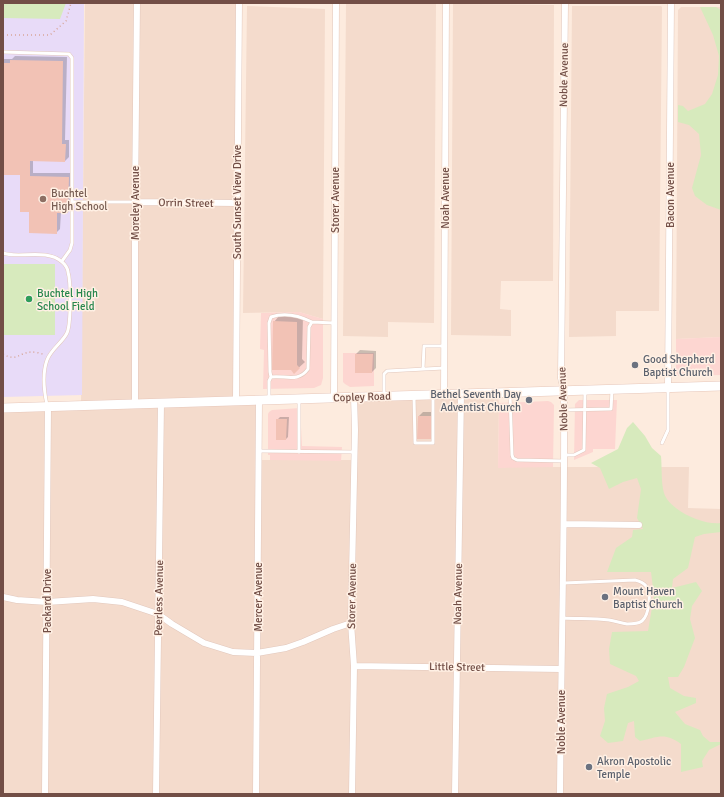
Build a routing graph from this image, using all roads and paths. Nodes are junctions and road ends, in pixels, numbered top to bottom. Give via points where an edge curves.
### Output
1 (71, 3) edge
2 (137, 3) edge
3 (239, 3) edge
4 (336, 3) edge
5 (446, 3) edge
6 (565, 3) edge
7 (671, 3) edge
8 (3, 35) edge
9 (3, 52) edge
10 (72, 202) junction
11 (135, 202) junction
12 (237, 203) junction
13 (3, 253) edge
14 (62, 262) junction
15 (312, 322) junction
16 (334, 323) junction
17 (444, 346) junction
18 (3, 354) edge
19 (49, 356) junction
20 (444, 368) junction
21 (423, 369) junction
22 (271, 377) junction
23 (721, 386) edge
24 (668, 387) junction
25 (612, 389) junction
26 (585, 390) junction
27 (564, 391) junction
28 (510, 392) junction
29 (433, 394) junction
30 (444, 394) junction
31 (461, 394) junction
32 (414, 395) junction
33 (384, 396) junction
34 (354, 397) junction
35 (334, 398) junction
36 (299, 399) junction
37 (236, 400) junction
38 (259, 400) junction
39 (270, 400) junction
40 (135, 403) junction
41 (161, 403) junction
42 (48, 407) junction
43 (3, 408) edge
44 (564, 410) junction
45 (585, 410) junction
46 (662, 443) dead end
47 (259, 451) junction
48 (298, 452) junction
49 (354, 452) junction
50 (564, 458) junction
51 (565, 524) junction
52 (639, 526) dead end
53 (563, 583) junction
54 (3, 597) edge
55 (47, 602) junction
56 (158, 614) junction
57 (562, 618) junction
58 (351, 623) junction
59 (257, 653) junction
60 (354, 666) junction
61 (457, 667) junction
62 (561, 669) junction
63 (45, 794) edge
64 (156, 794) edge
65 (256, 794) edge
66 (352, 794) edge
67 (455, 794) edge
68 (560, 794) edge

1 - 8 path via 66,21 50,35
2 - 11 street, Moreley Avenue
3 - 12 street, South Sunset View Drive
4 - 16 street, Storer Avenue
5 - 17 street, Noah Avenue
6 - 27 street, Noble Avenue via 561,378
7 - 24 street, Bacon Avenue
9 - 10 lane via 69,54 72,58
10 - 11 lane
10 - 14 lane via 72,243
11 - 12 street, Orrin Street
11 - 40 street, Moreley Avenue
12 - 37 street, South Sunset View Drive
13 - 14 lane via 42,254
14 - 19 lane via 68,270 70,283 69,329
15 - 16 lane
15 - 22 lane via 309,327 308,369 298,377
15 - 22 lane via 292,315 271,317
16 - 35 street, Storer Avenue
17 - 20 street, Noah Avenue
17 - 21 lane via 424,346
18 - 19 path via 9,358 31,352
19 - 42 lane via 44,370
20 - 21 lane
20 - 30 street, Noah Avenue
21 - 33 lane via 387,371 384,374
22 - 39 lane
23 - 24 main road, Copley Road
24 - 25 main road, Copley Road
24 - 46 lane via 668,430
25 - 26 main road, Copley Road
25 - 45 lane via 612,409
26 - 27 main road, Copley Road
26 - 45 lane
27 - 28 main road, Copley Road
27 - 44 street, Noble Avenue
28 - 31 main road, Copley Road
28 - 50 lane via 513,458
29 - 30 main road, Copley Road
29 - 32 main road, Copley Road
29 - 32 lane via 433,443 415,443
30 - 31 main road, Copley Road
31 - 61 street, Noah Avenue
32 - 33 main road, Copley Road
33 - 34 main road, Copley Road
34 - 35 main road, Copley Road
34 - 49 street, Storer Avenue
35 - 36 main road, Copley Road
36 - 39 main road, Copley Road
36 - 48 lane
37 - 38 main road, Copley Road
37 - 41 main road, Copley Road
38 - 39 main road, Copley Road
38 - 47 street, Mercer Avenue
40 - 41 main road, Copley Road
40 - 42 main road, Copley Road
41 - 56 street, Peerless Avenue
42 - 43 main road, Copley Road
42 - 55 street, Packard Drive
44 - 45 lane
44 - 50 street, Noble Avenue
45 - 50 lane via 584,450
47 - 48 lane
47 - 59 street, Mercer Avenue
48 - 49 lane
49 - 58 street, Storer Avenue
50 - 51 street, Noble Avenue
51 - 52 street
51 - 53 street, Noble Avenue
53 - 57 street, Noble Avenue
53 - 57 lane via 635,580 646,586 649,602 645,617 637,623
54 - 55 street
55 - 56 street via 105,600 122,602
55 - 63 street, Packard Drive
56 - 59 street via 204,643 233,652
56 - 64 street, Peerless Avenue
57 - 62 street, Noble Avenue
58 - 59 street via 292,647
58 - 60 street, Storer Avenue
59 - 65 street, Mercer Avenue
60 - 61 street, Little Street
60 - 66 street, Storer Avenue
61 - 62 street, Little Street
61 - 67 street, Noah Avenue
62 - 68 street, Noble Avenue

